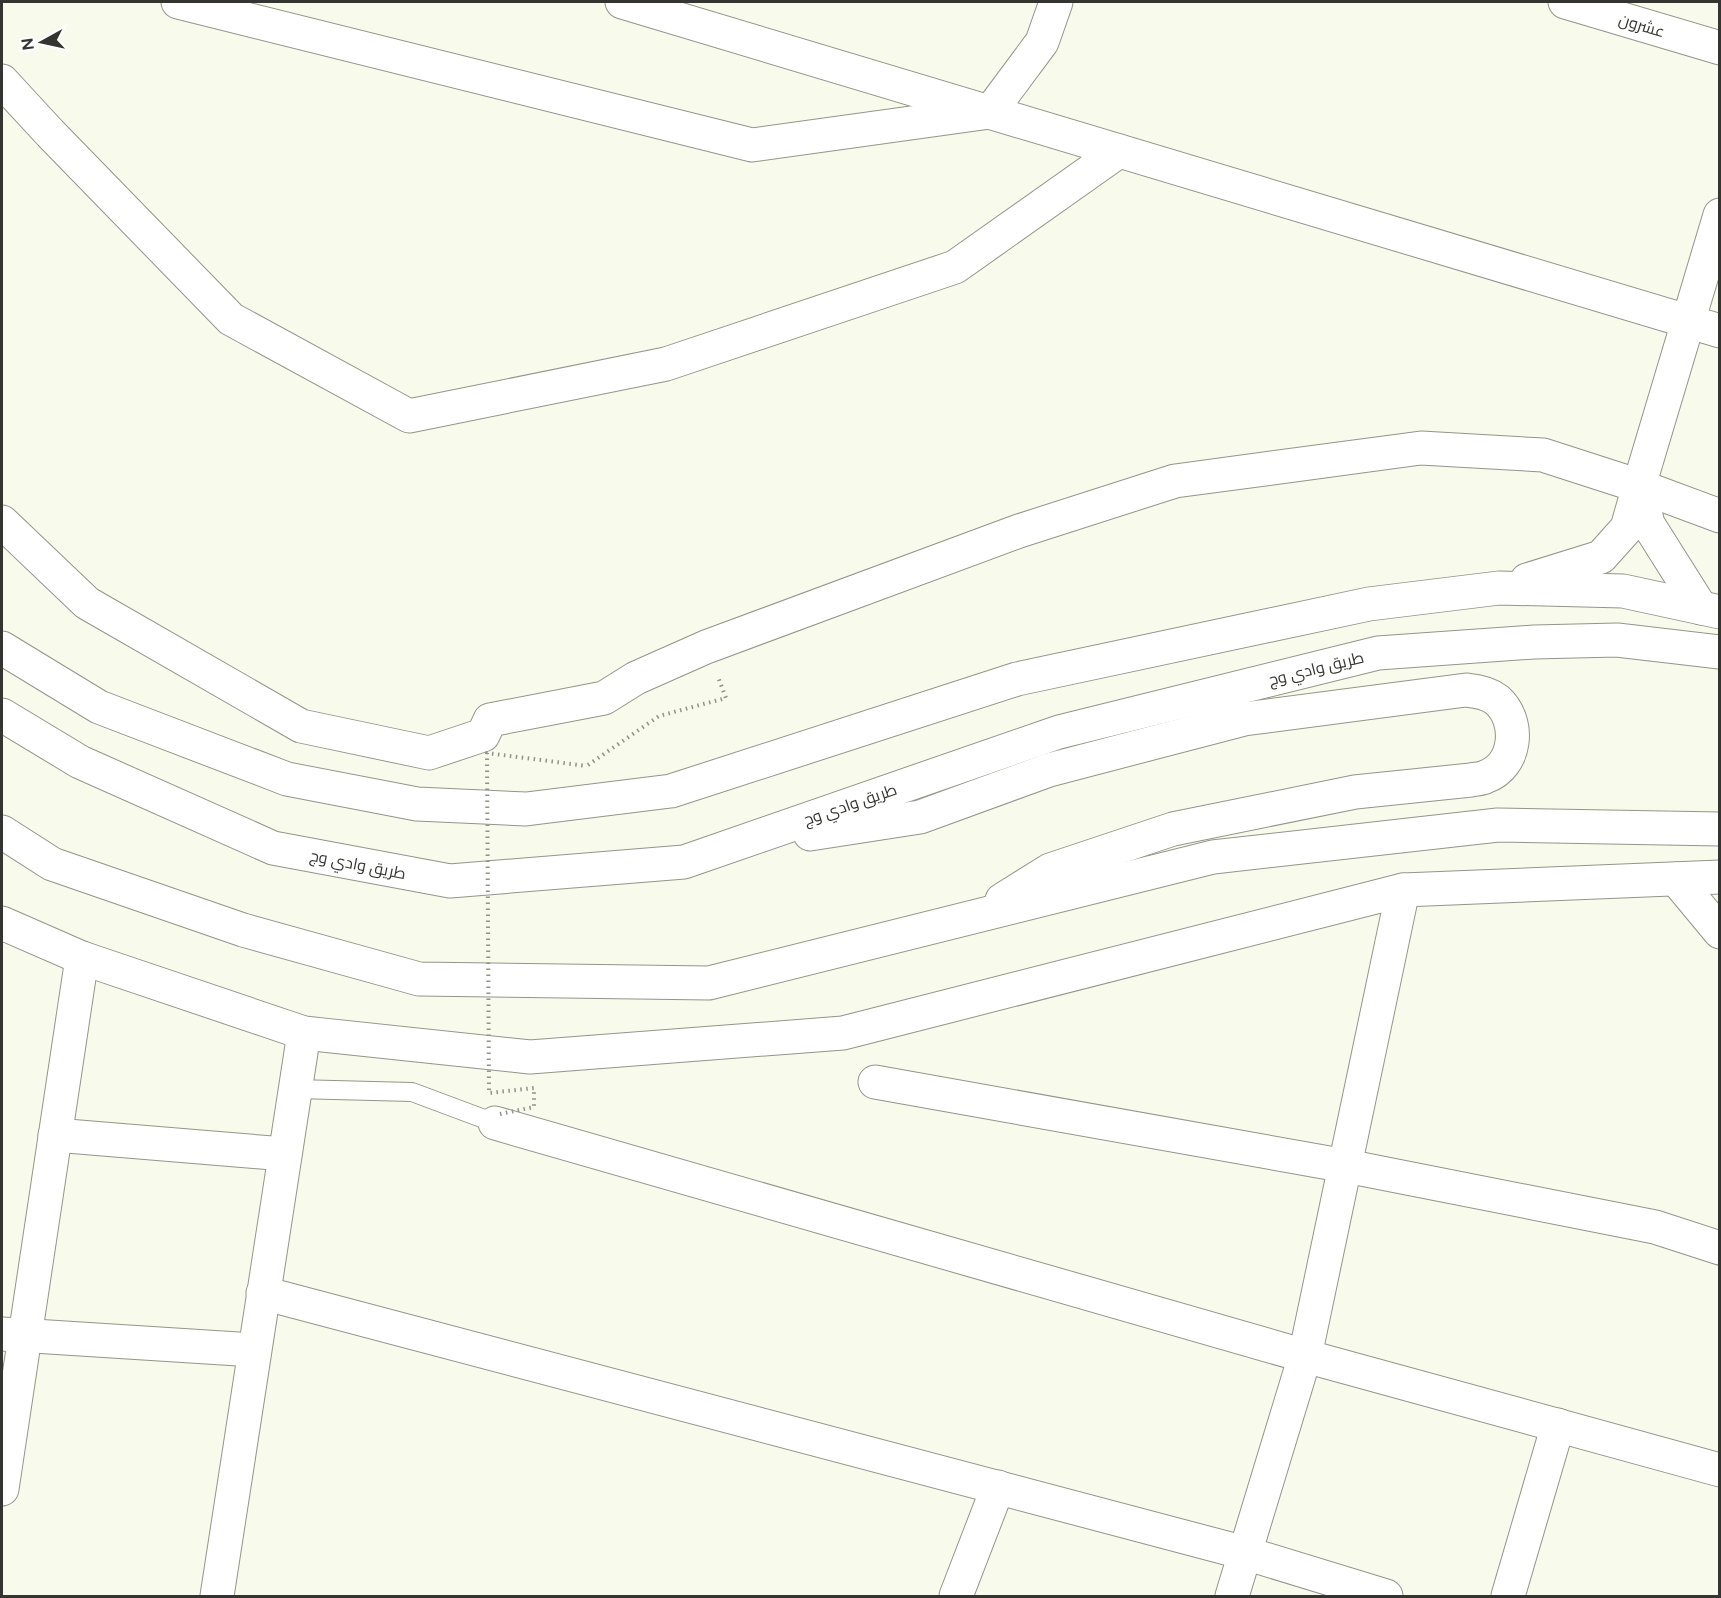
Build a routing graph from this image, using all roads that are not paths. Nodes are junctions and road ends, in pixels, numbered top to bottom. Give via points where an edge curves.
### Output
1 (178, 2) edge
2 (622, 2) edge
3 (1056, 2) edge
4 (1565, 2) edge
5 (1719, 48) edge
6 (2, 81) edge
7 (990, 112) junction
8 (1119, 151) junction
9 (1719, 215) edge
10 (1688, 322) junction
11 (1719, 331) edge
12 (1639, 486) junction
13 (1719, 516) edge
14 (2, 522) edge
15 (1499, 588) junction
16 (1710, 610) edge
17 (2, 648) edge
18 (1719, 652) edge
19 (2, 715) edge
20 (1719, 829) edge
21 (2, 832) edge
22 (728, 846) junction
23 (1719, 877) edge
24 (1676, 879) junction
25 (1403, 890) junction
26 (977, 916) junction
27 (2, 923) edge
28 (1719, 932) edge
29 (82, 958) junction
30 (304, 1033) junction
31 (875, 1082) dead end
32 (295, 1089) junction
33 (498, 1119) joint
34 (55, 1135) junction
35 (285, 1154) junction
36 (1346, 1166) junction
37 (1719, 1248) edge
38 (263, 1293) junction
39 (13, 1335) edge
40 (254, 1350) junction
41 (1305, 1356) junction
42 (1558, 1425) junction
43 (1719, 1470) edge
44 (998, 1487) junction
45 (2, 1489) edge
46 (1245, 1553) junction
47 (217, 1596) edge
48 (956, 1596) edge
49 (1232, 1596) edge
50 (1386, 1596) edge
51 (1508, 1596) edge

1 - 7 street via 752,145
2 - 7 street
3 - 7 street via 1042,42
4 - 5 street, عشرون
6 - 8 street via 231,318 409,416 666,364 955,267
7 - 8 street
8 - 10 street
9 - 10 street
10 - 11 street
10 - 12 street
12 - 13 street
12 - 14 street via 1543,455 1421,448 1175,481 1019,531 706,647 636,678 604,698 490,720 483,735 429,753 301,726 87,603
12 - 15 street via 1627,528 1601,557
12 - 16 street via 1648,524
15 - 16 street via 1623,591
15 - 17 street via 1369,604 1017,679 670,791 526,809 417,804 287,779 99,707
18 - 22 street, طريق وادي وج via 1617,640 1378,652 1059,732
19 - 22 street, طريق وادي وج via 80,762 273,848 450,881 684,862
20 - 26 street via 1498,825 1213,857
21 - 26 street via 52,864 243,930 419,979 709,983
22 - 26 street via 920,817 1049,770 1244,719 1466,690 1495,699 1506,710 1512,725 1508,756 1486,777 1355,792 1173,829 1050,870
23 - 24 street
24 - 25 street
24 - 28 street
25 - 30 street via 843,1033 530,1057
25 - 36 street
27 - 29 street
29 - 30 street
29 - 34 street
30 - 32 street
31 - 36 street
32 - 33 lane via 412,1092
32 - 35 street
33 - 41 street
34 - 35 street
34 - 39 street
35 - 38 street
36 - 37 street via 1655,1227
36 - 41 street
38 - 40 street
38 - 44 street
39 - 40 street
39 - 45 street
40 - 47 street
41 - 42 street
41 - 46 street
42 - 43 street
42 - 51 street
44 - 46 street
44 - 48 street
46 - 49 street
46 - 50 street

